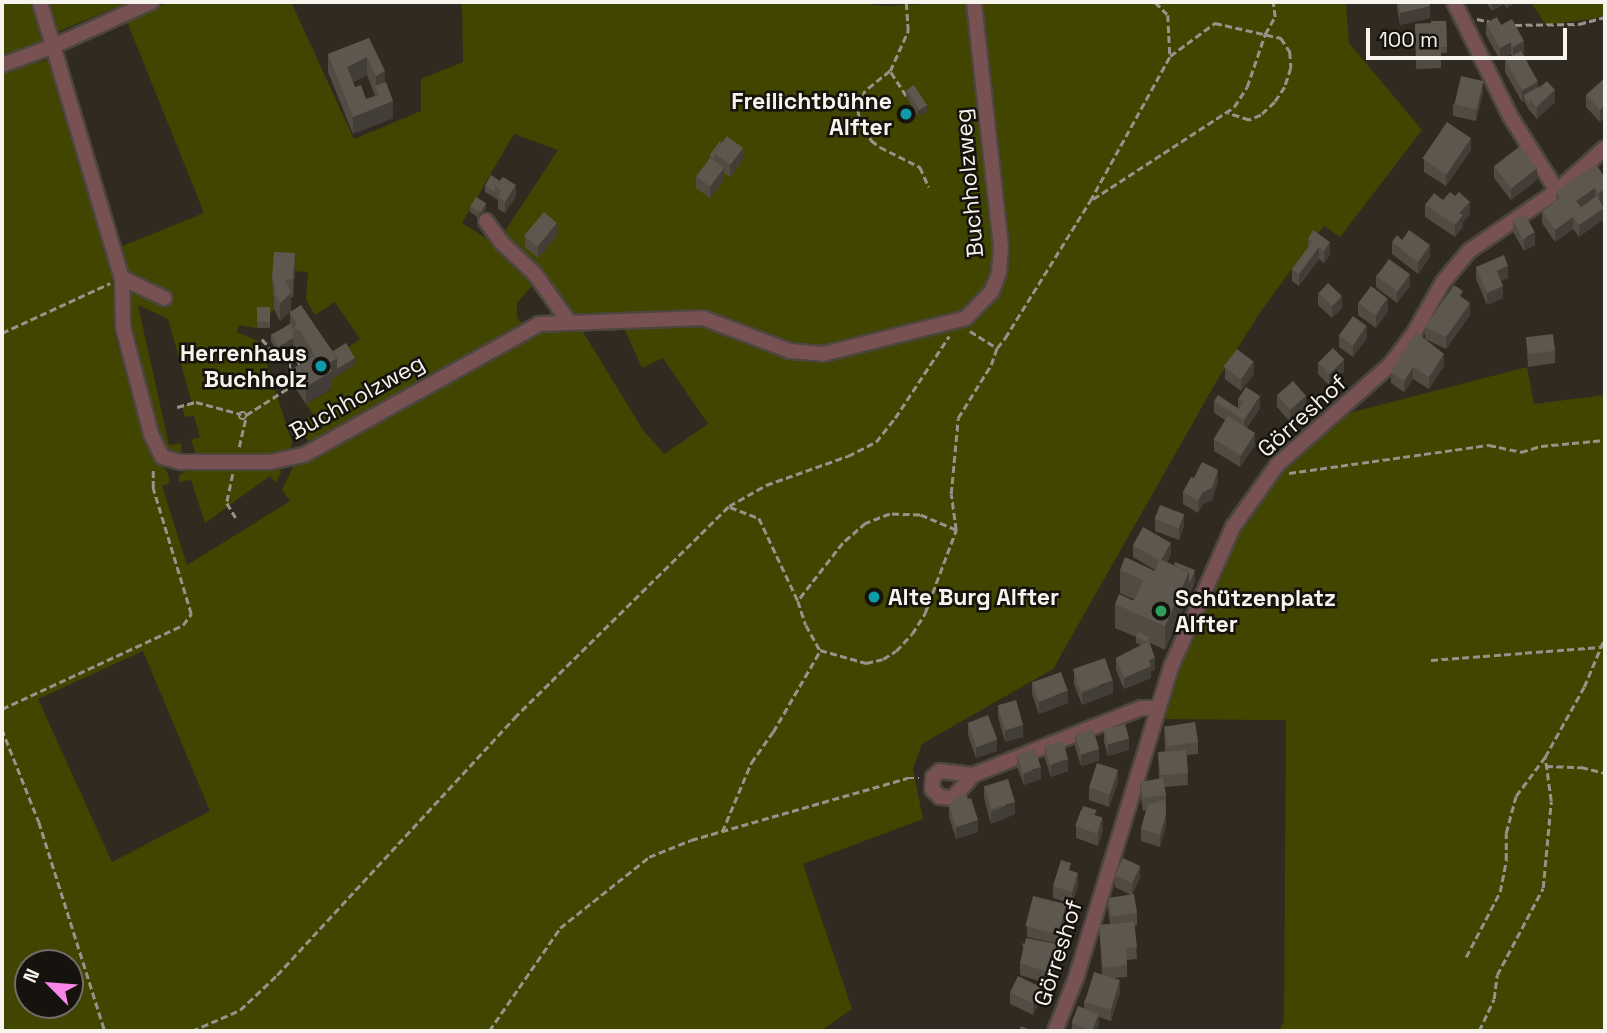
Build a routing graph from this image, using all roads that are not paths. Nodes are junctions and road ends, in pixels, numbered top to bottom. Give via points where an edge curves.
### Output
1 (40, 2) edge
2 (151, 2) edge
3 (974, 2) edge
4 (1456, 8) edge
5 (54, 46) junction
6 (2, 65) edge
7 (1605, 148) edge
8 (1557, 191) junction
9 (486, 221) dead end
10 (122, 278) junction
11 (163, 298) dead end
12 (569, 322) junction
13 (1158, 708) junction
14 (973, 775) junction
15 (1055, 1031) edge

1 - 5 street
2 - 5 street
3 - 12 street, Buchholzweg via 1001,257 989,297 974,312 957,322 812,354 790,351 703,318
4 - 8 street via 1510,116
5 - 6 street
5 - 10 street
7 - 8 street, Görreshof
8 - 13 street, Görreshof via 1469,251 1443,282 1391,364 1299,442 1268,476 1220,552
9 - 12 street via 535,274
10 - 11 street
10 - 12 street, Buchholzweg via 125,340 158,452 181,462 293,458 521,332 539,324
13 - 14 street via 1141,708
13 - 15 street, Görreshof via 1076,978
14 - 14 street via 945,770 933,777 932,789 949,799

